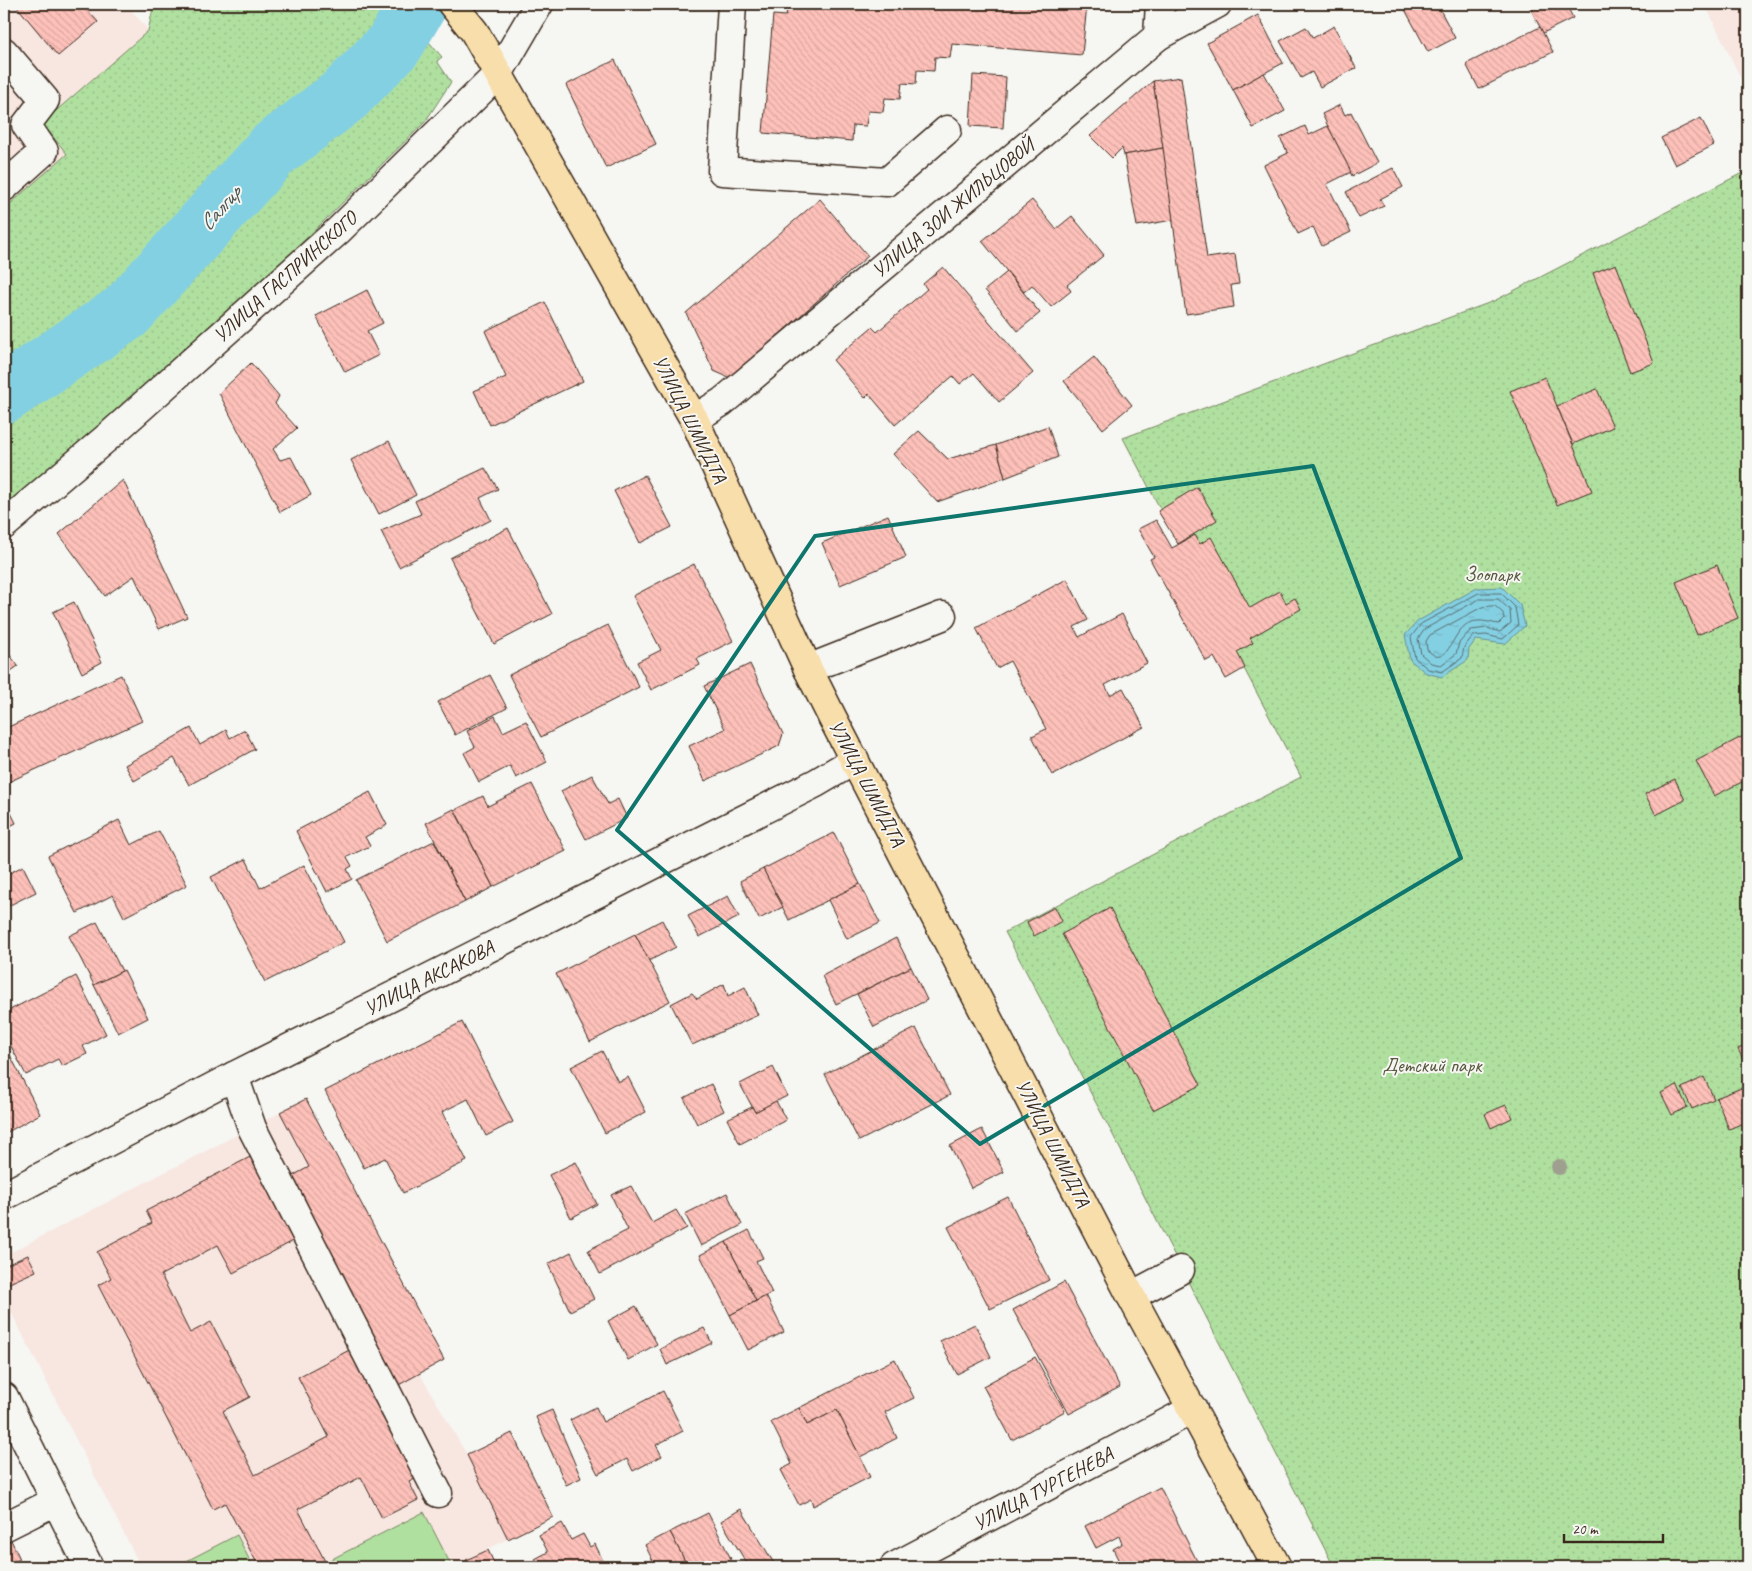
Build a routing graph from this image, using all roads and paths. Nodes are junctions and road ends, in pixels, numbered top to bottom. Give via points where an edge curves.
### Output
1 (452, 4) edge
2 (539, 4) edge
3 (732, 4) edge
4 (1160, 4) edge
5 (1217, 4) edge
6 (1158, 36) junction
7 (4, 52) edge
8 (498, 74) junction
9 (947, 130) dead end
10 (4, 187) edge
11 (694, 419) junction
12 (4, 525) edge
13 (942, 616) dead end
14 (808, 669) junction
15 (854, 760) junction
16 (234, 1076) junction
17 (4, 1196) edge
18 (1180, 1270) dead end
19 (1131, 1296) junction
20 (4, 1397) edge
21 (1193, 1410) junction
22 (438, 1493) dead end
23 (56, 1501) junction
24 (4, 1527) edge
25 (89, 1567) edge
26 (894, 1567) edge
27 (1276, 1567) edge

1 - 8 main road, УЛИЦА ШМИДТА via 474,31
2 - 8 street, УЛИЦА ГАСПРИНСКОГО
3 - 9 street via 722,171 888,182
4 - 6 street
5 - 6 street, УЛИЦА ЗОИ ЖИЛЬЦОВОЙ
6 - 11 street, УЛИЦА ЗОИ ЖИЛЬЦОВОЙ via 722,402
7 - 10 street via 45,100 26,125 44,151
8 - 11 main road, УЛИЦА ШМИДТА
8 - 12 street, УЛИЦА ГАСПРИНСКОГО via 339,230 110,435
11 - 14 main road, УЛИЦА ШМИДТА
13 - 14 street
14 - 15 main road, УЛИЦА ШМИДТА
15 - 16 street, УЛИЦА АКСАКОВА via 816,783
15 - 19 main road, УЛИЦА ШМИДТА
16 - 17 street, УЛИЦА АКСАКОВА
16 - 22 street via 252,1128
18 - 19 street
19 - 21 main road, УЛИЦА ШМИДТА
20 - 23 street
21 - 26 street, УЛИЦА ТУРГЕНЕВА
21 - 27 main road, УЛИЦА ШМИДТА
23 - 24 street
23 - 25 street

